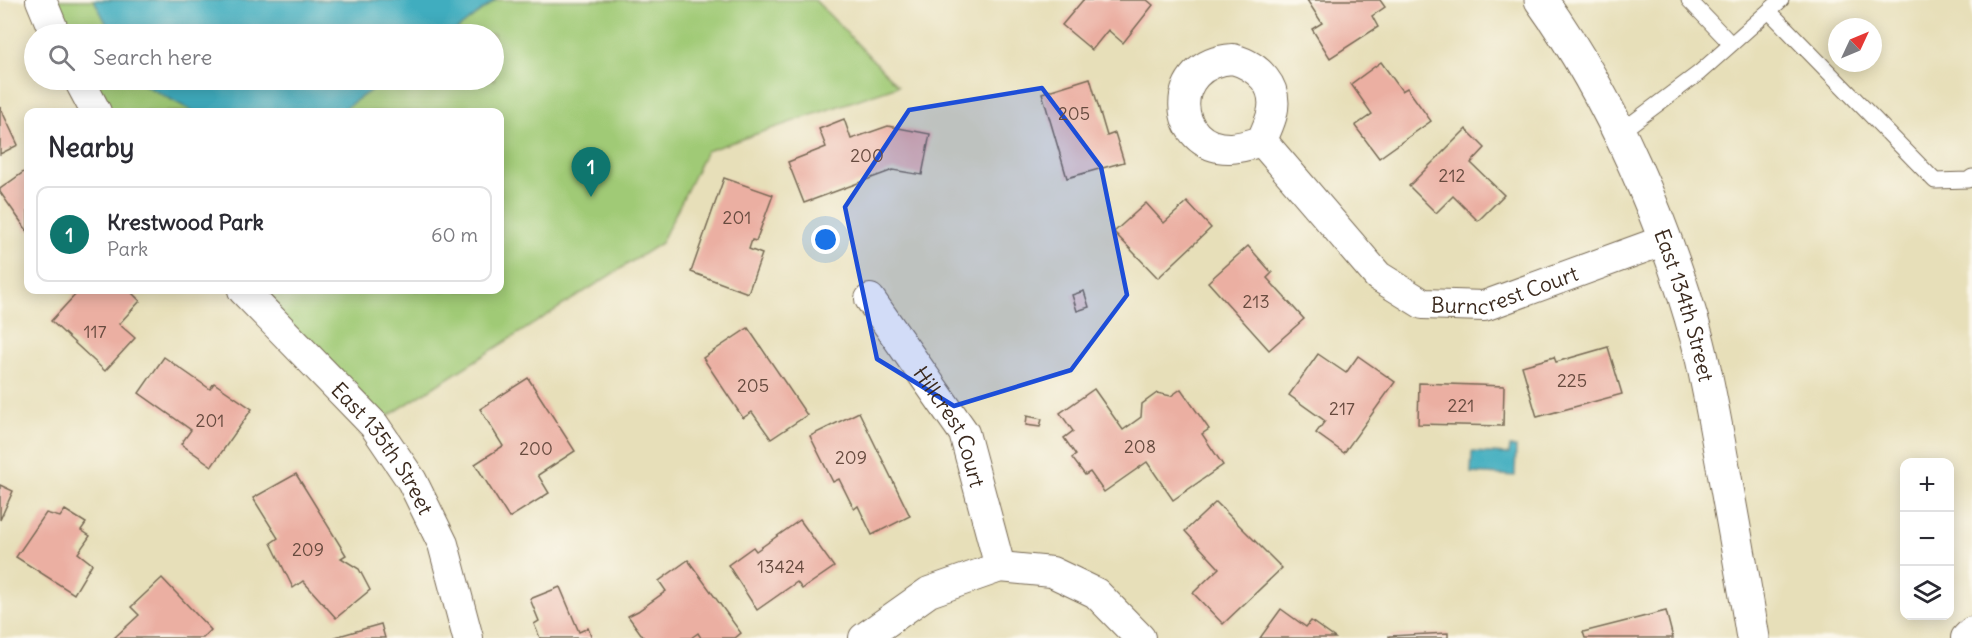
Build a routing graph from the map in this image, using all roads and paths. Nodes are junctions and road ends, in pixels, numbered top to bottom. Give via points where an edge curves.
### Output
1 (41, 0) edge
2 (1541, 0) edge
3 (1689, 0) edge
4 (1781, 0) edge
5 (1769, 11) junction
6 (51, 24) edge
7 (1731, 44) junction
8 (84, 90) edge
9 (94, 108) edge
10 (1619, 133) junction
11 (1262, 141) dead end
12 (1972, 177) edge
13 (1665, 240) junction
14 (247, 294) edge
15 (870, 299) dead end
16 (1000, 567) junction
17 (1972, 632) edge
18 (468, 638) edge
19 (864, 638) edge
20 (1140, 638) edge
21 (1754, 638) edge
22 (1965, 638) edge

1 - 6 street
2 - 10 street, East 134th Street
3 - 7 lane
4 - 5 lane
5 - 7 lane
5 - 12 lane via 1935,181
7 - 10 lane
8 - 9 street
10 - 13 street, East 134th Street
11 - 13 street, Burncrest Court via 1378,276 1423,304 1484,306
13 - 21 street, East 134th Street via 1685,297 1707,386
14 - 18 street, East 135th Street via 374,425 412,481 443,544
15 - 16 street, Hillcrest Court via 964,433
16 - 19 street via 929,592
16 - 20 street via 1052,572 1096,593
17 - 22 street

